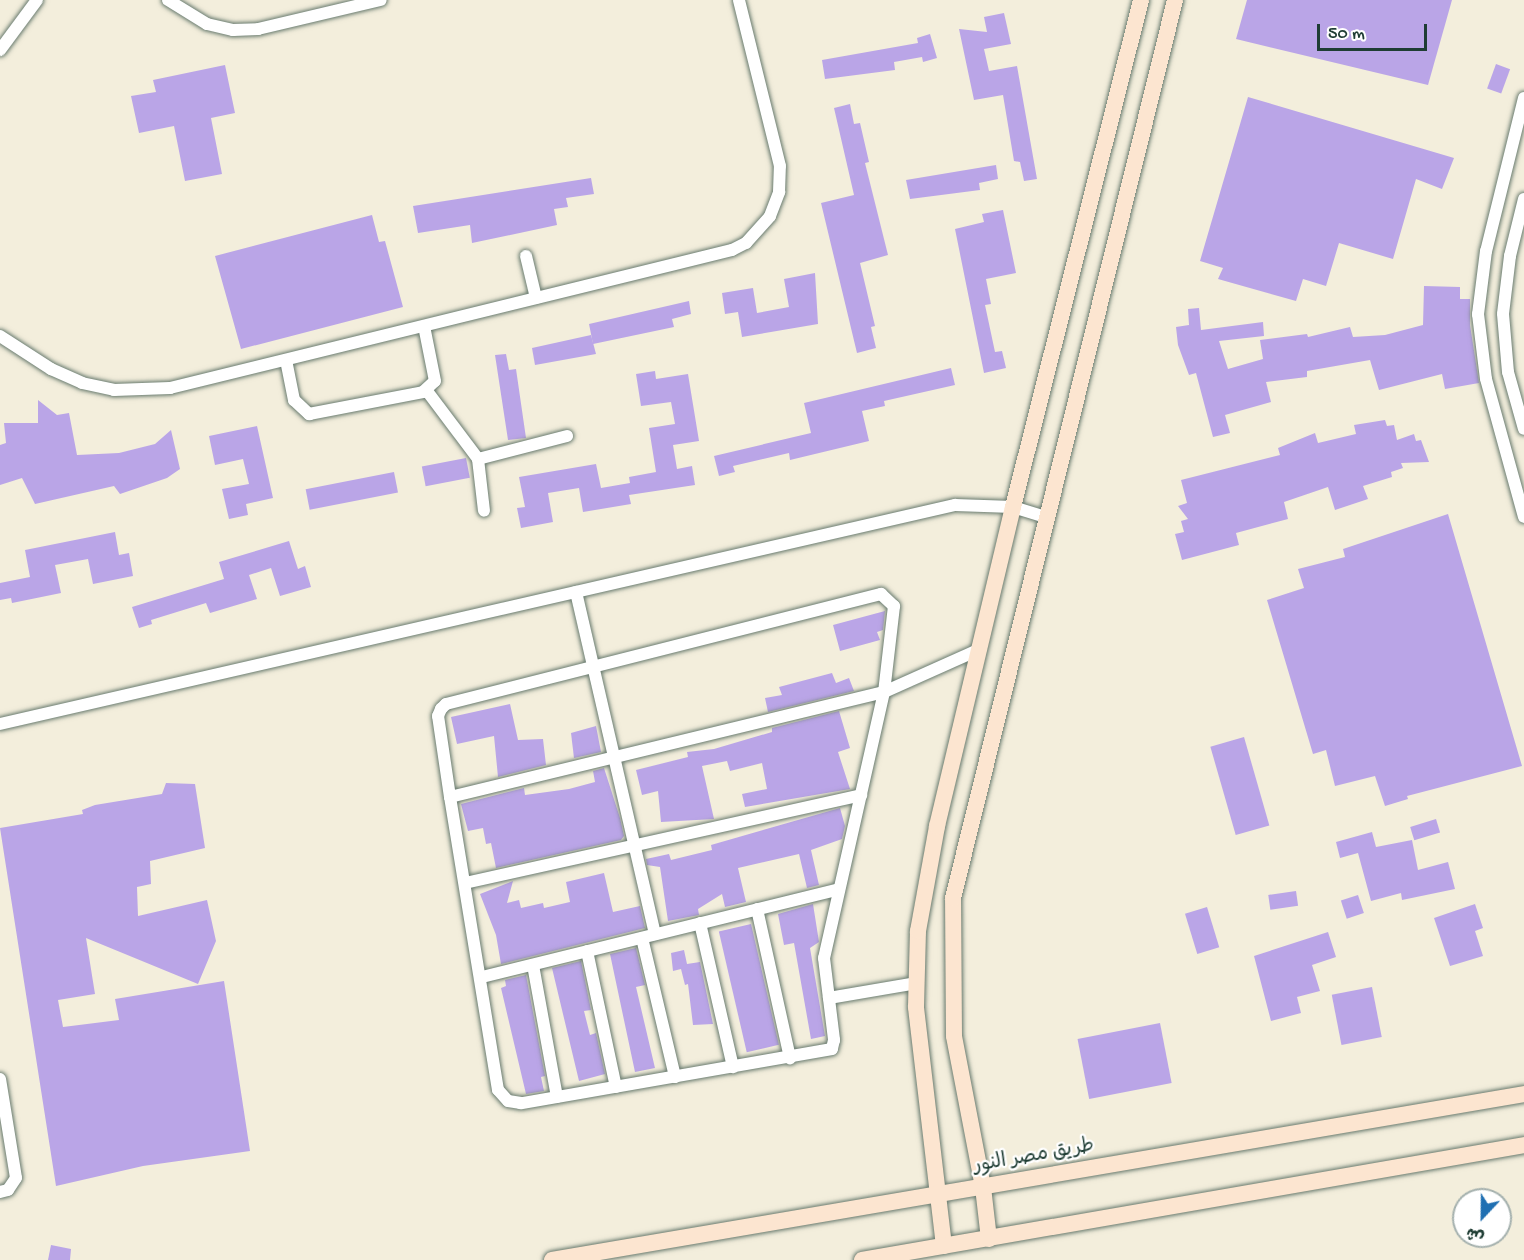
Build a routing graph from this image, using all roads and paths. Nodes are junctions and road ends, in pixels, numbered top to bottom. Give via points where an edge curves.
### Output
1 (36, 0) edge
2 (168, 0) edge
3 (381, 0) edge
4 (739, 0) edge
5 (1141, 0) edge
6 (1175, 0) edge
7 (0, 50) edge
8 (1524, 98) edge
9 (1524, 199) edge
10 (526, 256) dead end
11 (536, 298) junction
12 (424, 326) junction
13 (0, 336) edge
14 (286, 360) junction
15 (427, 391) junction
16 (1524, 429) edge
17 (567, 436) dead end
18 (478, 459) junction
19 (1013, 507) junction
20 (484, 511) dead end
21 (1046, 517) junction
22 (1524, 517) edge
23 (576, 591) junction
24 (980, 649) junction
25 (594, 668) junction
26 (884, 692) junction
27 (0, 724) edge
28 (615, 759) junction
29 (861, 795) junction
30 (450, 797) junction
31 (634, 845) junction
32 (465, 883) junction
33 (837, 890) junction
34 (757, 909) junction
35 (700, 923) junction
36 (655, 934) junction
37 (642, 938) junction
38 (587, 951) junction
39 (532, 965) junction
40 (482, 977) junction
41 (917, 983) junction
42 (829, 998) junction
43 (790, 1058) junction
44 (733, 1067) junction
45 (675, 1077) junction
46 (0, 1080) edge
47 (616, 1087) junction
48 (1524, 1094) edge
49 (557, 1097) junction
50 (1524, 1145) edge
51 (983, 1187) junction
52 (0, 1192) edge
53 (938, 1195) junction
54 (989, 1239) junction
55 (944, 1246) junction
56 (552, 1260) edge
57 (862, 1260) edge

1 - 7 street
2 - 3 street via 207,24 233,30 258,29
4 - 11 street via 780,166 779,192 770,216 753,236 732,250
5 - 19 street
6 - 21 street
8 - 22 street via 1486,251 1478,314 1486,379
9 - 16 street via 1505,285 1503,324 1508,372
10 - 11 street
11 - 12 street
12 - 14 street
12 - 15 street via 435,381
13 - 14 street via 51,369 114,390 170,388
14 - 15 street via 294,400 309,414
15 - 18 street
17 - 18 street
18 - 20 street
19 - 21 street
19 - 23 street via 955,505
19 - 24 street
21 - 51 street via 952,898 954,1036
23 - 25 street
23 - 27 street
24 - 26 street
24 - 41 street via 937,826 918,932
25 - 26 street via 881,594 894,606
25 - 28 street
25 - 30 street via 446,704 438,716
26 - 28 street
26 - 29 street
28 - 30 street
28 - 31 street
29 - 31 street
29 - 33 street
30 - 32 street
31 - 32 street
31 - 36 street
32 - 40 street
33 - 34 street
33 - 42 street via 824,958
34 - 35 street
34 - 43 street
35 - 36 street
35 - 44 street
36 - 37 street
37 - 38 street
37 - 45 street
38 - 39 street
38 - 47 street
39 - 40 street
39 - 49 street
40 - 49 street via 498,1090 508,1101 521,1103
41 - 42 street
41 - 53 street
42 - 43 street via 832,1049
43 - 44 street
44 - 45 street
45 - 47 street
46 - 52 street via 16,1178 8,1190
47 - 49 street
48 - 51 street, طريق مصر النور
50 - 54 street
51 - 53 street, طريق مصر النور
51 - 54 street
53 - 55 street
53 - 56 street, طريق مصر النور
54 - 55 street
55 - 57 street

